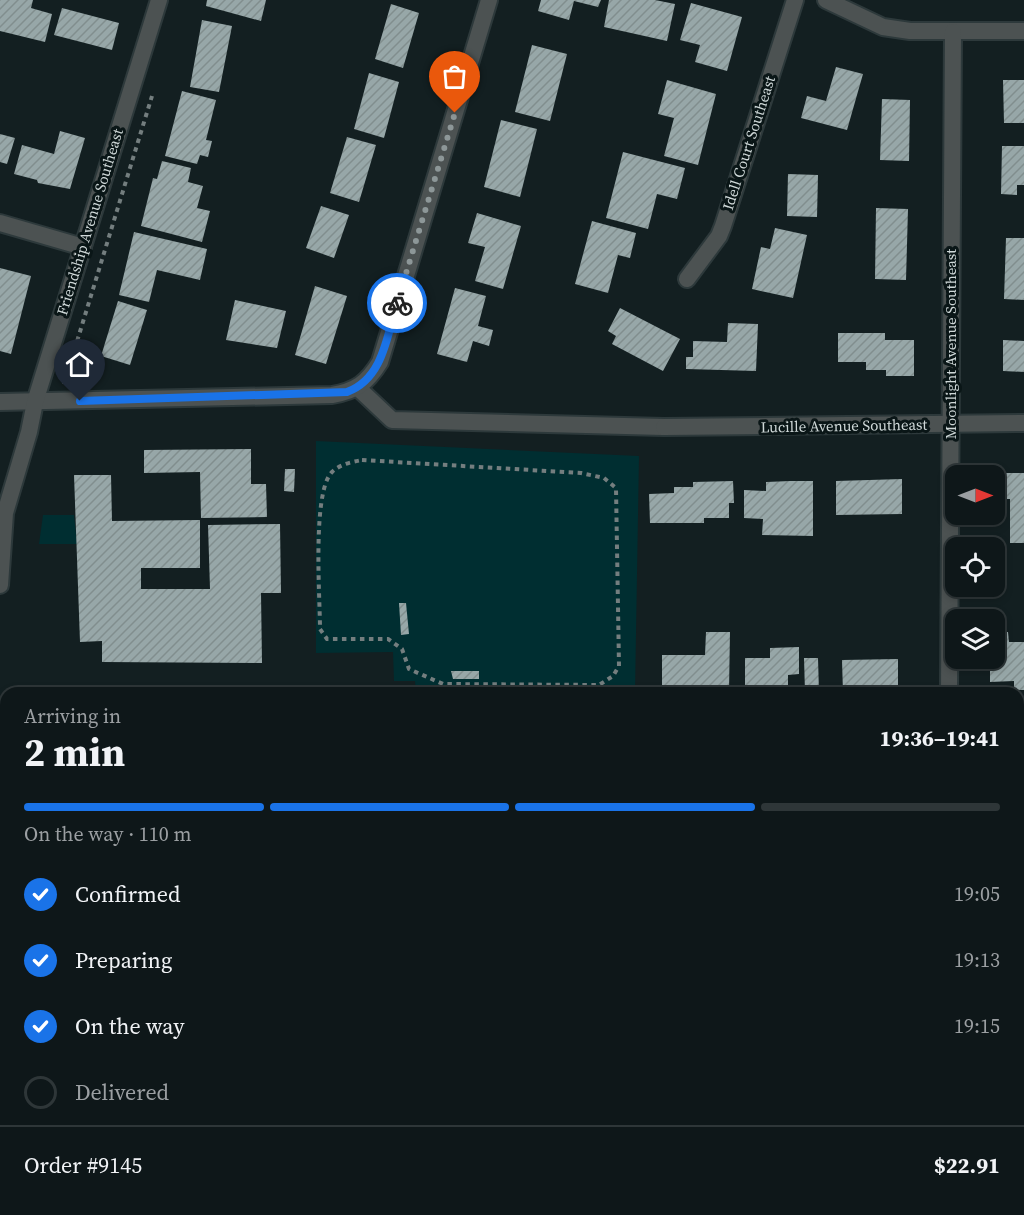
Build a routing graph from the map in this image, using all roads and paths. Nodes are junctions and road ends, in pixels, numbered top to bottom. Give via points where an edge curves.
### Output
1 (159, 0) edge
2 (489, 0) edge
3 (795, 0) edge
4 (826, 0) edge
5 (1024, 31) edge
6 (953, 32) junction
7 (154, 88) dead end
8 (0, 223) edge
9 (83, 247) junction
10 (687, 279) dead end
11 (64, 384) dead end
12 (358, 388) junction
13 (0, 402) edge
14 (35, 402) junction
15 (1024, 423) edge
16 (950, 425) junction
17 (0, 585) edge
18 (527, 684) joint
19 (949, 687) edge

1 - 9 street, Friendship Avenue Southeast
2 - 12 street via 380,362
3 - 10 street, Idell Court Southeast via 723,226
4 - 6 street via 883,27
5 - 6 street
6 - 16 street, Moonlight Avenue Southeast
7 - 11 path
8 - 9 street
9 - 14 street, Friendship Avenue Southeast
12 - 14 street via 332,395
12 - 16 street, Lucille Avenue Southeast via 392,420 664,427
13 - 14 street
14 - 17 street, Friendship Avenue Southeast via 5,513
15 - 16 street, Lucille Avenue Southeast
16 - 19 street, Moonlight Avenue Southeast
18 - 18 path via 599,685 613,676 619,666 616,488 604,478 582,473 362,460 332,472 324,485 320,507 320,628 327,639 388,639 402,649 409,669 443,684

